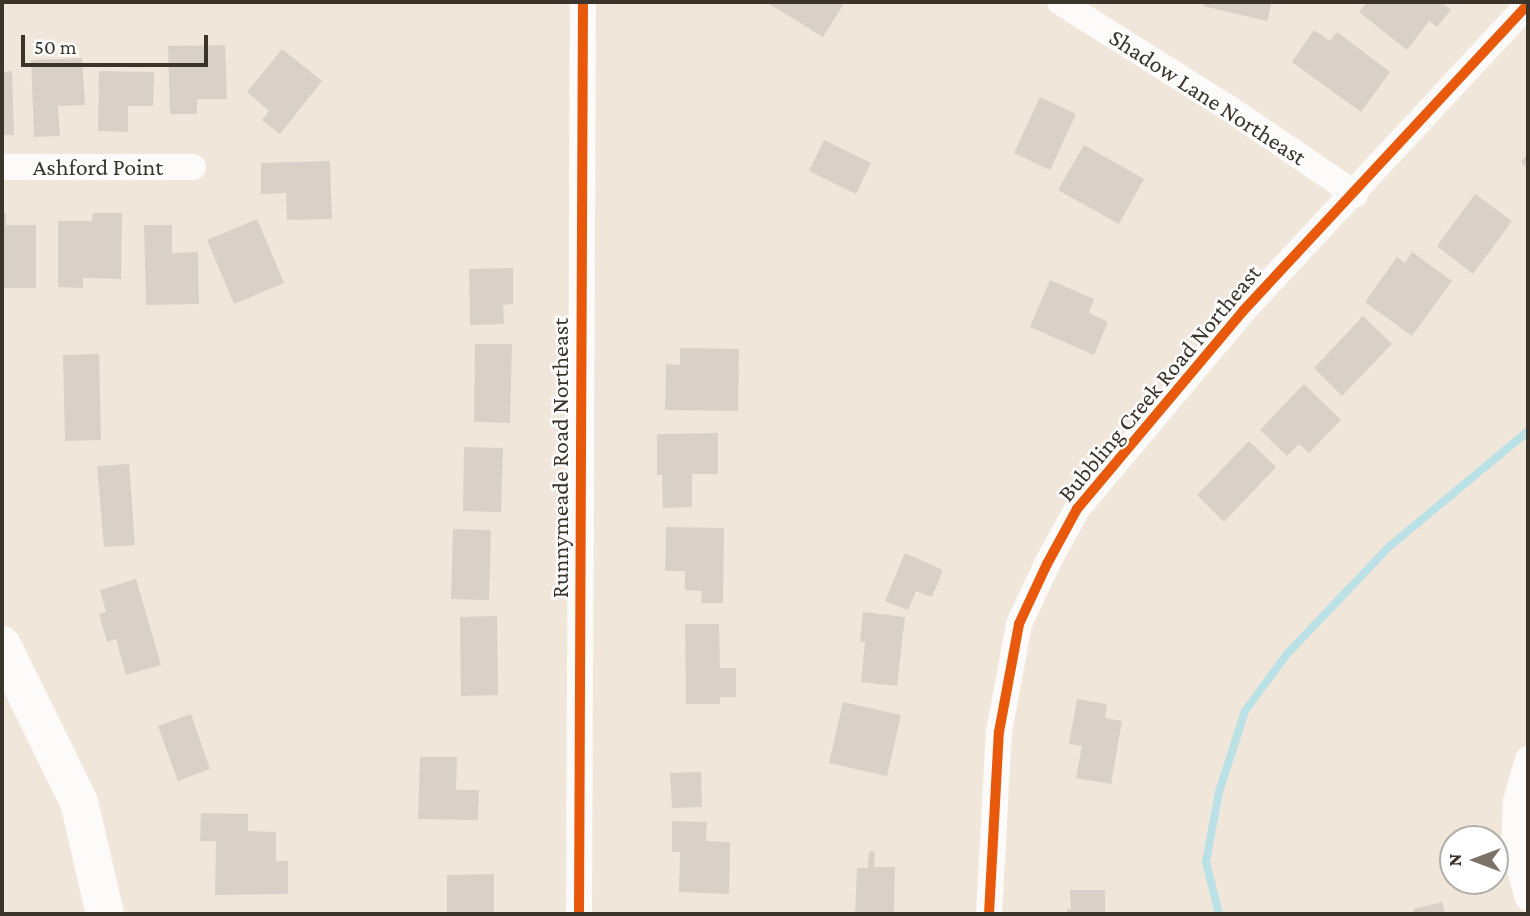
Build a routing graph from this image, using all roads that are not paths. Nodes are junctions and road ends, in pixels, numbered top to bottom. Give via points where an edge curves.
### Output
1 (583, 2) edge
2 (1060, 2) edge
3 (1528, 4) edge
4 (2, 167) edge
5 (193, 167) dead end
6 (1355, 194) junction
7 (2, 645) edge
8 (1528, 759) edge
9 (1528, 898) edge
10 (105, 914) edge
11 (579, 914) edge
12 (989, 914) edge

1 - 11 street, Runnymeade Road Northeast
2 - 6 street, Shadow Lane Northeast
3 - 6 street, Bubbling Creek Road Northeast
4 - 5 street, Ashford Point
6 - 12 street, Bubbling Creek Road Northeast via 1243,311 1077,509 1047,564 1019,624 999,732
7 - 10 street via 79,802
8 - 9 street via 1516,801 1514,848

